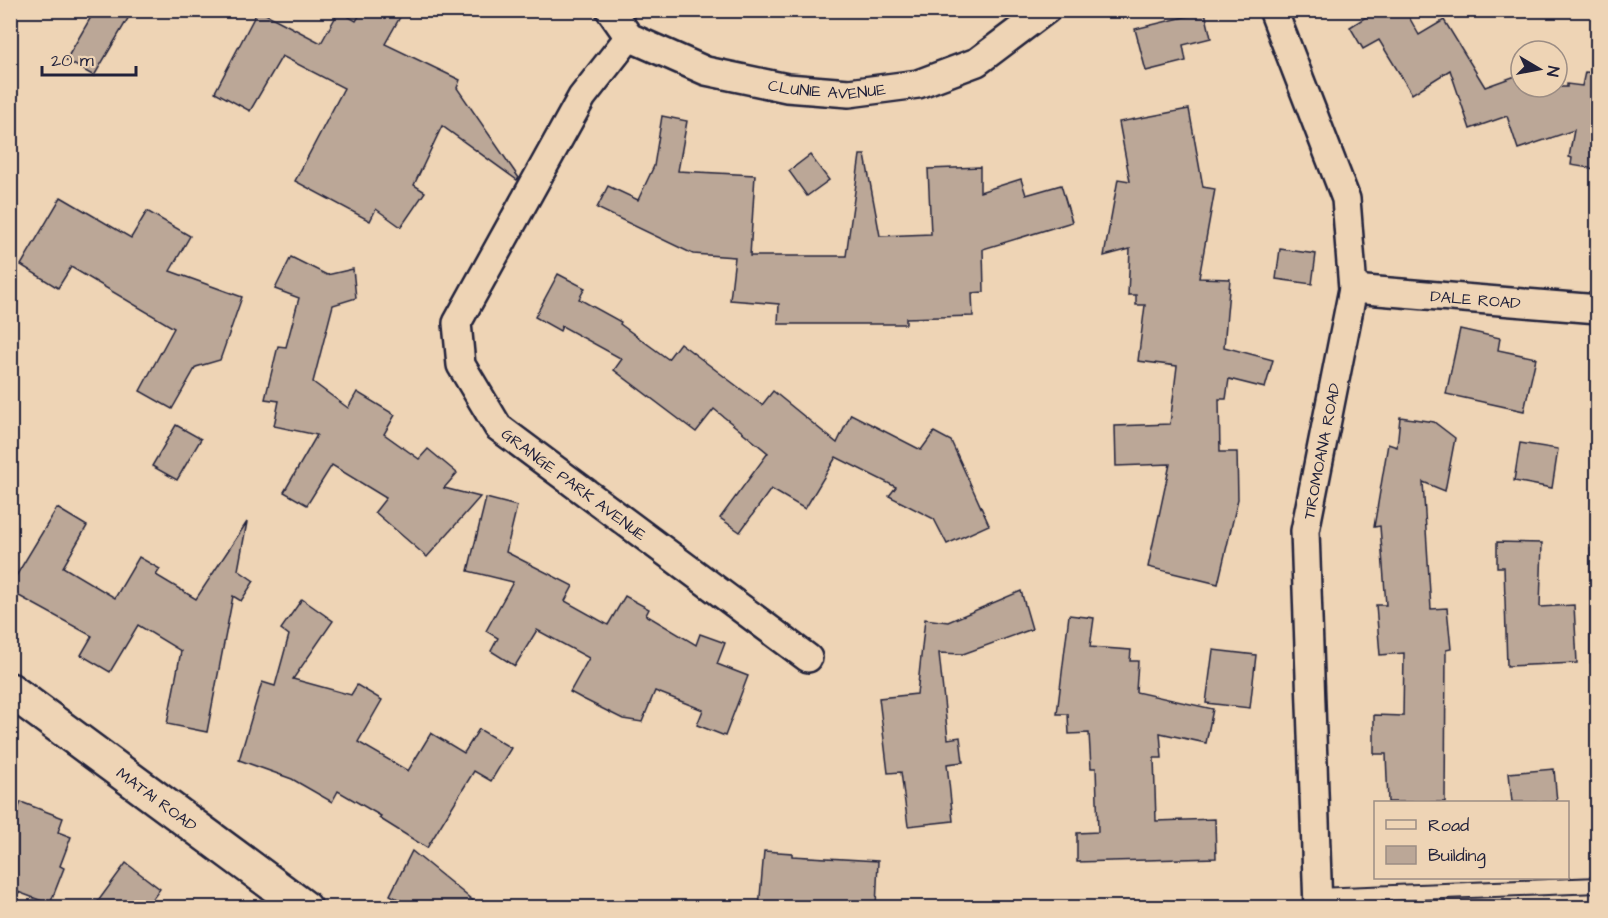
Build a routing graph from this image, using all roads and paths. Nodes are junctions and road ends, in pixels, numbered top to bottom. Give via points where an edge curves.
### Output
1 (610, 10) edge
2 (1046, 10) edge
3 (1274, 10) edge
4 (629, 38) junction
5 (1353, 289) junction
6 (1598, 309) edge
7 (808, 658) dead end
8 (10, 690) edge
9 (1598, 885) edge
10 (1318, 902) edge
11 (305, 908) edge

1 - 4 street
2 - 4 street, CLUNIE AVENUE via 977,62 918,84 849,93 788,88 706,71
3 - 5 street, TIROMOANA ROAD via 1346,199
4 - 7 street, GRANGE PARK AVENUE via 582,97 457,323 461,365 498,427
5 - 6 street, DALE ROAD
5 - 10 street, TIROMOANA ROAD via 1305,531
8 - 11 street, MATAI ROAD
9 - 10 lane

